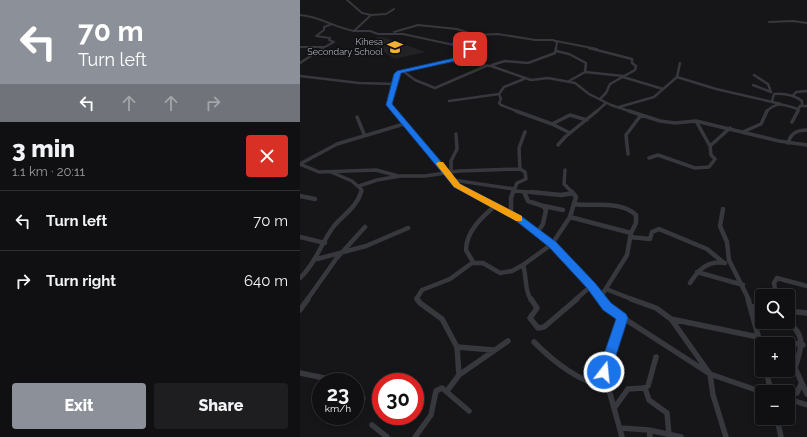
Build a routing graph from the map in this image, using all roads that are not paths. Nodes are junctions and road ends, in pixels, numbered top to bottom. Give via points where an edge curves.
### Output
1 (347, 0) edge
2 (394, 9) dead end
3 (300, 15) edge
4 (371, 15) junction
5 (769, 22) dead end
6 (807, 23) edge
7 (332, 24) junction
8 (354, 31) junction
9 (392, 33) junction
10 (476, 35) junction
11 (556, 41) junction
12 (451, 44) junction
13 (300, 47) edge
14 (324, 47) junction
15 (468, 48) junction
16 (556, 51) junction
17 (454, 60) junction
18 (300, 63) edge
19 (680, 63) dead end
20 (490, 65) junction
21 (403, 70) junction
22 (585, 72) junction
23 (754, 75) dead end
24 (300, 76) edge
25 (624, 76) junction
26 (677, 77) junction
27 (525, 79) junction
28 (569, 81) junction
29 (394, 84) junction
30 (753, 85) dead end
31 (663, 88) junction
32 (807, 91) edge
33 (771, 92) junction
34 (499, 94) junction
35 (775, 94) junction
36 (793, 96) junction
37 (600, 99) junction
38 (801, 100) junction
39 (807, 100) edge
40 (449, 101) dead end
41 (772, 101) junction
42 (606, 103) junction
43 (781, 104) junction
44 (802, 105) junction
45 (807, 106) edge
46 (616, 107) junction
47 (798, 109) junction
48 (642, 115) junction
49 (357, 117) dead end
50 (587, 120) junction
51 (696, 121) junction
52 (792, 122) dead end
53 (404, 124) junction
54 (552, 124) junction
55 (730, 128) junction
56 (807, 130) edge
57 (744, 131) junction
58 (525, 132) dead end
59 (570, 133) junction
60 (364, 134) junction
61 (456, 134) dead end
62 (788, 143) junction
63 (558, 145) dead end
64 (807, 145) edge
65 (710, 146) junction
66 (628, 154) dead end
67 (649, 158) dead end
68 (300, 163) edge
69 (520, 169) junction
70 (564, 170) dead end
71 (331, 172) junction
72 (449, 172) junction
73 (400, 176) junction
74 (452, 180) junction
75 (359, 186) junction
76 (514, 190) junction
77 (524, 192) junction
78 (573, 192) junction
79 (300, 196) edge
80 (315, 199) dead end
81 (574, 204) junction
82 (496, 205) junction
83 (543, 206) junction
84 (723, 209) dead end
85 (563, 210) dead end
86 (511, 214) junction
87 (570, 217) junction
88 (365, 227) dead end
89 (408, 228) dead end
90 (537, 233) junction
91 (630, 235) junction
92 (300, 238) edge
93 (325, 243) junction
94 (552, 244) junction
95 (344, 251) junction
96 (317, 259) junction
97 (473, 262) junction
98 (724, 263) junction
99 (523, 265) junction
100 (731, 266) junction
101 (697, 272) junction
102 (300, 278) edge
103 (690, 283) dead end
104 (743, 285) junction
105 (591, 286) junction
106 (807, 286) edge
107 (606, 289) junction
108 (775, 289) edge
109 (600, 298) junction
110 (751, 306) junction
111 (755, 308) edge
112 (300, 310) edge
113 (795, 312) edge
114 (807, 313) edge
115 (754, 315) joint
116 (622, 318) junction
117 (671, 319) junction
118 (795, 328) edge
119 (758, 337) joint
120 (508, 341) dead end
121 (534, 342) dead end
122 (795, 344) edge
123 (803, 345) junction
124 (457, 347) junction
125 (494, 350) junction
126 (656, 357) dead end
127 (300, 373) edge
128 (796, 373) joint
129 (710, 374) junction
130 (459, 375) junction
131 (312, 376) edge
132 (801, 384) junction
133 (608, 388) junction
134 (645, 388) junction
135 (755, 390) edge
136 (447, 391) junction
137 (795, 393) edge
138 (807, 394) edge
139 (795, 401) edge
140 (807, 405) edge
141 (615, 407) junction
142 (469, 411) dead end
143 (372, 425) dead end
144 (779, 425) edge
145 (621, 428) junction
146 (650, 434) edge
147 (669, 435) junction
148 (387, 437) edge
149 (415, 437) edge
150 (622, 437) edge
151 (681, 437) edge
152 (726, 437) edge
153 (782, 437) edge

1 - 4 street via 362,13
2 - 4 street via 387,14
3 - 7 street via 312,16
4 - 8 street
5 - 6 street
7 - 8 street
7 - 14 street via 324,27 321,33 316,35 330,38 334,42
8 - 9 street
9 - 10 street via 417,25 443,27
9 - 12 street
10 - 11 street via 498,34
10 - 12 street
10 - 15 street via 472,42 474,44
11 - 16 street
11 - 25 street via 598,49 631,59 636,68
12 - 15 street via 462,44
13 - 14 street
14 - 18 street
15 - 17 street via 470,49
16 - 20 street via 528,63 505,61
16 - 22 street via 581,58 586,64
17 - 20 street
17 - 21 street
19 - 26 street
20 - 21 street via 435,88 415,80
20 - 27 street
21 - 29 street via 397,74
22 - 25 street
22 - 28 street
23 - 33 street via 767,83
24 - 29 street
25 - 31 street
25 - 37 street via 610,84
26 - 31 street
26 - 41 street via 716,89
27 - 28 street via 548,78
27 - 34 street via 504,87
28 - 37 street
29 - 53 street via 389,105
30 - 33 street
31 - 46 street via 654,97
32 - 36 street via 796,92
33 - 35 street
34 - 40 street
34 - 54 street via 501,106
35 - 36 street
35 - 41 street
36 - 38 street
37 - 42 street
38 - 39 street
38 - 44 street
41 - 43 street
42 - 46 street
42 - 50 street
43 - 47 street
43 - 57 street via 771,106 761,124
44 - 45 street
44 - 47 street
46 - 48 street
47 - 52 street
48 - 51 street via 665,122
48 - 66 street via 626,135
49 - 60 street
50 - 54 street via 570,115
50 - 59 street
51 - 55 street
51 - 65 street
53 - 60 street
53 - 72 street
54 - 59 street
55 - 57 street
55 - 65 street
56 - 62 street via 793,133
57 - 62 street
58 - 69 street via 519,148
59 - 63 street
60 - 68 street via 325,149
61 - 72 street via 458,145
62 - 64 street
65 - 67 street via 715,159 706,168 695,168 658,155
68 - 71 street via 316,172
69 - 72 street
69 - 76 street via 525,172 526,179 518,182
70 - 78 street via 563,181
71 - 73 street via 376,170
71 - 75 street via 349,178
72 - 73 street via 426,176
72 - 74 street
73 - 75 street
74 - 76 street
74 - 82 street via 457,186
75 - 93 street via 362,190 359,200 333,227
76 - 77 street
76 - 86 street via 510,201
77 - 78 street via 561,195
77 - 83 street via 529,202
78 - 81 street via 576,197
79 - 80 street
81 - 87 street
81 - 91 street via 632,210 637,218
82 - 86 street
82 - 97 street via 480,220 466,242 466,249
83 - 85 street
83 - 90 street via 546,213
84 - 100 street via 720,226 727,242
86 - 90 street
87 - 91 street
87 - 94 street
88 - 95 street
89 - 95 street via 366,246
90 - 94 street
91 - 98 street via 650,239 652,232 659,229 707,249
91 - 107 street via 628,255
92 - 93 street
93 - 96 street
94 - 99 street
94 - 105 street
95 - 96 street
95 - 112 street
96 - 102 street
97 - 99 street via 481,262 502,274 512,272
97 - 124 street via 450,280 422,289 417,298 442,319
98 - 100 street
98 - 101 street via 709,263
99 - 105 street via 526,292 537,308 530,320 538,328 552,321
100 - 104 street
101 - 103 street
101 - 104 street
104 - 110 street
105 - 109 street
106 - 108 street via 777,278 774,283
107 - 109 street
107 - 117 street via 656,308
109 - 116 street
110 - 111 street
110 - 115 street
113 - 114 street
115 - 119 street
116 - 129 street
116 - 133 street via 604,372
117 - 119 street
117 - 129 street
118 - 123 street
120 - 125 street
121 - 133 street via 558,364 595,385
122 - 123 street
123 - 128 street via 795,366
124 - 125 street
124 - 130 street
125 - 130 street
126 - 134 street
127 - 131 street
128 - 132 street
129 - 135 street
129 - 152 street via 713,395
130 - 136 street
132 - 137 street
132 - 138 street
133 - 141 street
134 - 141 street via 628,389
134 - 147 street via 649,400 665,408
136 - 142 street
136 - 149 street via 442,388 436,391 431,414
139 - 140 street
141 - 145 street
143 - 148 street
144 - 153 street
145 - 146 street
145 - 150 street
146 - 147 street
147 - 151 street

